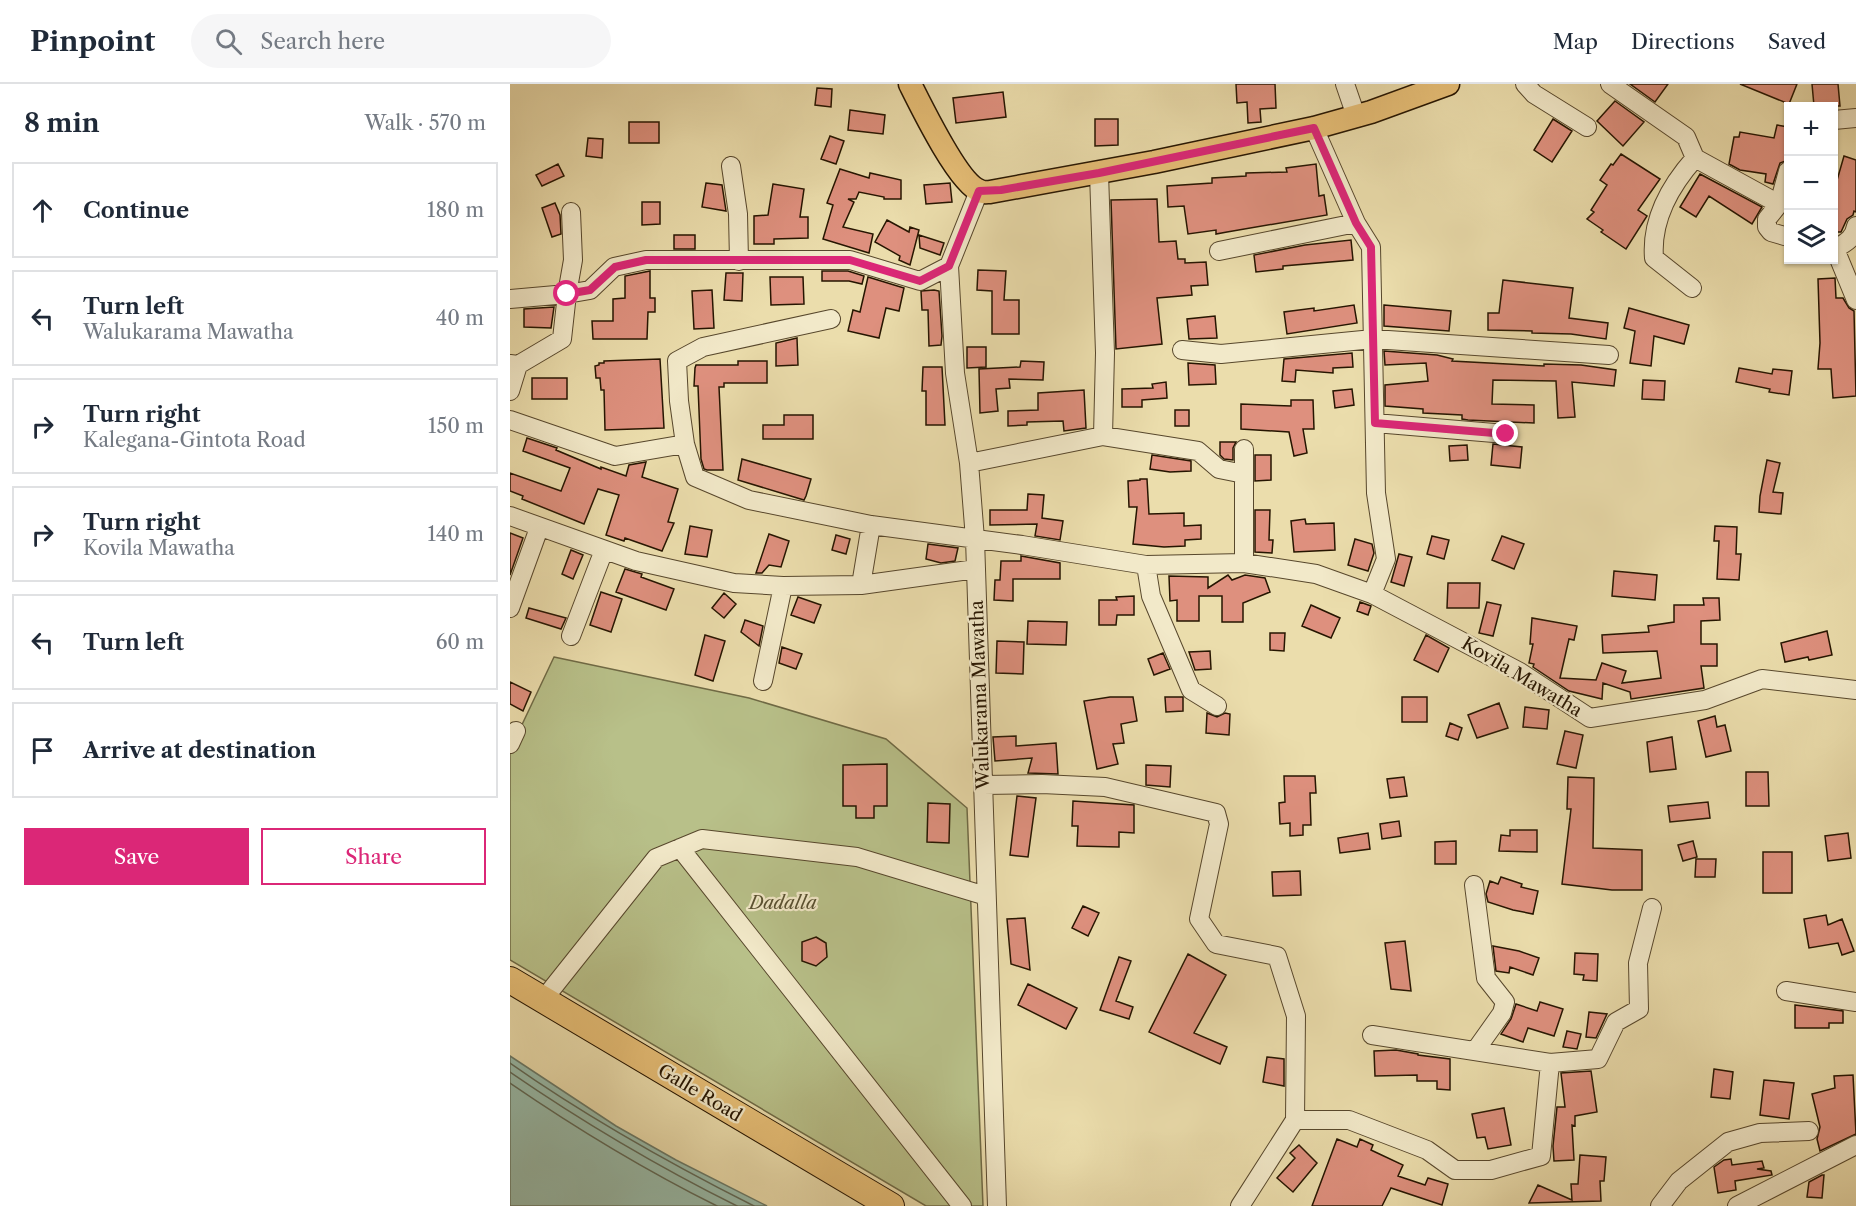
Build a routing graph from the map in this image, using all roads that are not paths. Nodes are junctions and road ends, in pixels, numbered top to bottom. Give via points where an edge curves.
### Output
1 (910, 84) edge
2 (1346, 84) edge
3 (1448, 84) edge
4 (1525, 84) edge
5 (1610, 84) edge
6 (1356, 116) junction
7 (1856, 118) edge
8 (1838, 120) edge
9 (1587, 127) dead end
10 (1314, 128) junction
11 (1695, 158) junction
12 (731, 166) dead end
13 (1099, 173) junction
14 (1784, 186) edge
15 (979, 191) junction
16 (1779, 204) junction
17 (571, 212) dead end
18 (1356, 223) junction
19 (1856, 226) edge
20 (1784, 236) edge
21 (1838, 246) edge
22 (1219, 252) dead end
23 (1838, 257) edge
24 (739, 261) junction
25 (949, 266) junction
26 (1692, 288) dead end
27 (567, 294) junction
28 (510, 298) edge
29 (1856, 300) edge
30 (831, 320) dead end
31 (1373, 339) junction
32 (1182, 350) dead end
33 (1609, 355) dead end
34 (514, 364) edge
35 (510, 391) edge
36 (510, 420) edge
37 (1375, 423) junction
38 (1506, 434) dead end
39 (1103, 436) junction
40 (685, 444) junction
41 (1244, 449) dead end
42 (969, 463) junction
43 (1244, 474) junction
44 (510, 516) edge
45 (871, 525) junction
46 (539, 528) junction
47 (975, 539) junction
48 (604, 550) junction
49 (1244, 563) junction
50 (1146, 565) junction
51 (976, 568) junction
52 (861, 585) junction
53 (783, 586) junction
54 (1372, 594) junction
55 (510, 608) edge
56 (571, 636) dead end
57 (763, 681) dead end
58 (1856, 690) edge
59 (1217, 706) dead end
60 (983, 785) junction
61 (680, 848) junction
62 (1474, 885) dead end
63 (986, 896) junction
64 (1652, 908) dead end
65 (510, 980) edge
66 (1786, 991) dead end
67 (543, 1000) junction
68 (1856, 1002) edge
69 (1372, 1035) dead end
70 (1475, 1052) junction
71 (1550, 1063) junction
72 (1295, 1120) junction
73 (1809, 1131) dead end
74 (1856, 1145) edge
75 (891, 1206) edge
76 (962, 1206) edge
77 (997, 1206) edge
78 (1240, 1206) edge
79 (1660, 1206) edge
80 (1737, 1206) edge

1 - 15 main road via 956,167
2 - 6 street
3 - 6 main road
4 - 9 street via 1534,94
5 - 11 street via 1686,137
6 - 10 main road
7 - 8 street
10 - 13 main road
10 - 18 street
11 - 16 street
11 - 26 street via 1666,200 1653,243 1654,258
12 - 24 street
13 - 15 main road
13 - 39 street via 1105,353
14 - 16 street
15 - 25 street, Walukarama Mawatha
16 - 20 street via 1767,219 1767,227
17 - 27 street via 573,260
18 - 22 street
18 - 31 street via 1371,247
19 - 21 street via 1849,240
23 - 29 street
24 - 25 street via 850,260 920,281
24 - 27 street via 646,260 615,267 590,290
25 - 42 street, Walukarama Mawatha via 955,373
27 - 28 street
27 - 34 street via 562,339
30 - 40 street, Kovila Mawatha via 703,348 677,361
31 - 32 street via 1221,354
31 - 33 street
31 - 37 street
34 - 35 street
36 - 40 street via 615,456
37 - 38 street
37 - 54 street via 1376,493 1386,559
39 - 42 street
39 - 43 street via 1198,451 1219,469
40 - 45 street, Kovila Mawatha via 695,477 748,500
41 - 43 street
42 - 47 street, Walukarama Mawatha
43 - 49 street
44 - 46 street
45 - 47 street, Kovila Mawatha
45 - 52 street
46 - 48 street
46 - 55 street
47 - 50 street, Kovila Mawatha
47 - 51 street, Walukarama Mawatha
48 - 53 street via 735,583
48 - 56 street
49 - 50 street, Kovila Mawatha
49 - 54 street, Kovila Mawatha via 1316,574
50 - 59 street via 1151,596 1191,690
51 - 52 street
51 - 60 street, Walukarama Mawatha
52 - 53 street
53 - 57 street
54 - 58 street, Kovila Mawatha via 1520,672 1590,718 1705,700 1762,679
60 - 63 street, Walukarama Mawatha
60 - 72 street via 1105,787 1216,813 1219,824 1199,919 1216,944 1277,956 1296,1016
61 - 63 street via 702,839 857,857
61 - 67 street via 656,858
61 - 76 street
62 - 70 street via 1486,978 1505,1002 1502,1013
63 - 77 street, Walukarama Mawatha
64 - 71 street via 1638,963 1639,1009 1616,1022 1598,1059
65 - 67 highway, Galle Road
66 - 68 street
67 - 75 highway, Galle Road
69 - 70 street
70 - 71 street
71 - 72 street via 1541,1156 1491,1170 1455,1170 1427,1150 1349,1120
72 - 78 street
73 - 79 street via 1760,1133 1728,1142 1679,1181
74 - 80 street

